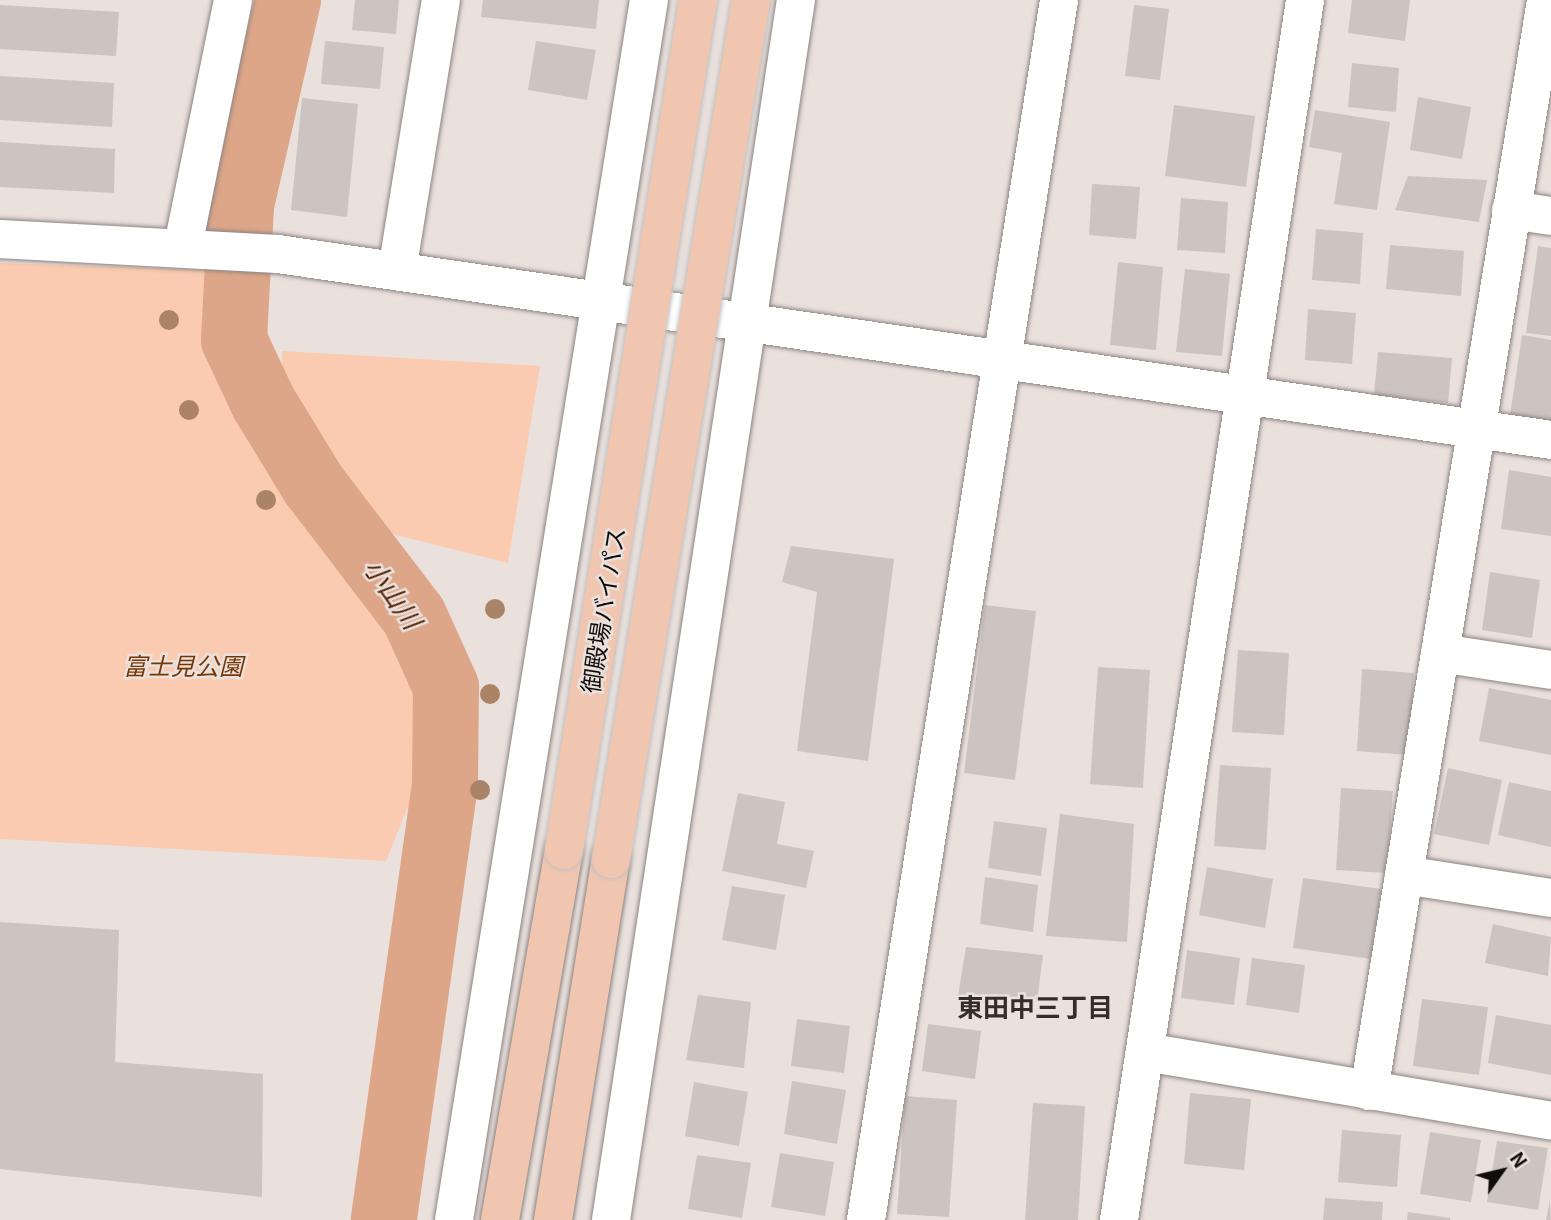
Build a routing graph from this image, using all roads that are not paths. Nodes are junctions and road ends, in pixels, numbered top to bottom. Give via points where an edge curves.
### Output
1 (233, 0) edge
2 (441, 0) edge
3 (649, 0) edge
4 (698, 0) edge
5 (751, 0) edge
6 (796, 0) edge
7 (1059, 0) edge
8 (1305, 0) edge
9 (1546, 0) edge
10 (1511, 210) junction
11 (1551, 216) edge
12 (0, 239) edge
13 (193, 246) junction
14 (397, 271) junction
15 (602, 301) junction
16 (747, 322) junction
17 (1003, 360) junction
18 (1246, 395) junction
19 (1476, 429) junction
20 (1551, 440) edge
21 (1440, 653) junction
22 (1551, 670) edge
23 (1404, 875) junction
24 (1551, 898) edge
25 (1145, 1052) junction
26 (1369, 1091) junction
27 (1551, 1121) edge
28 (454, 1220) edge
29 (500, 1220) edge
30 (553, 1220) edge
31 (611, 1220) edge
32 (866, 1220) edge
33 (1119, 1220) edge

1 - 13 street
2 - 14 street
3 - 15 street
4 - 29 highway, 御殿場バイパス, bridge via 564,850
5 - 30 highway, 御殿場バイパス, bridge
6 - 16 street
7 - 17 street
8 - 18 street
9 - 10 street
10 - 11 street
10 - 19 street
12 - 13 street
13 - 14 street
14 - 15 street
15 - 16 street
15 - 28 street
16 - 17 street
16 - 31 street
17 - 18 street
17 - 32 street
18 - 19 street
18 - 25 street
19 - 20 street
19 - 21 street
21 - 22 street
21 - 23 street
23 - 24 street
23 - 26 street
25 - 26 street
25 - 33 street
26 - 27 street

